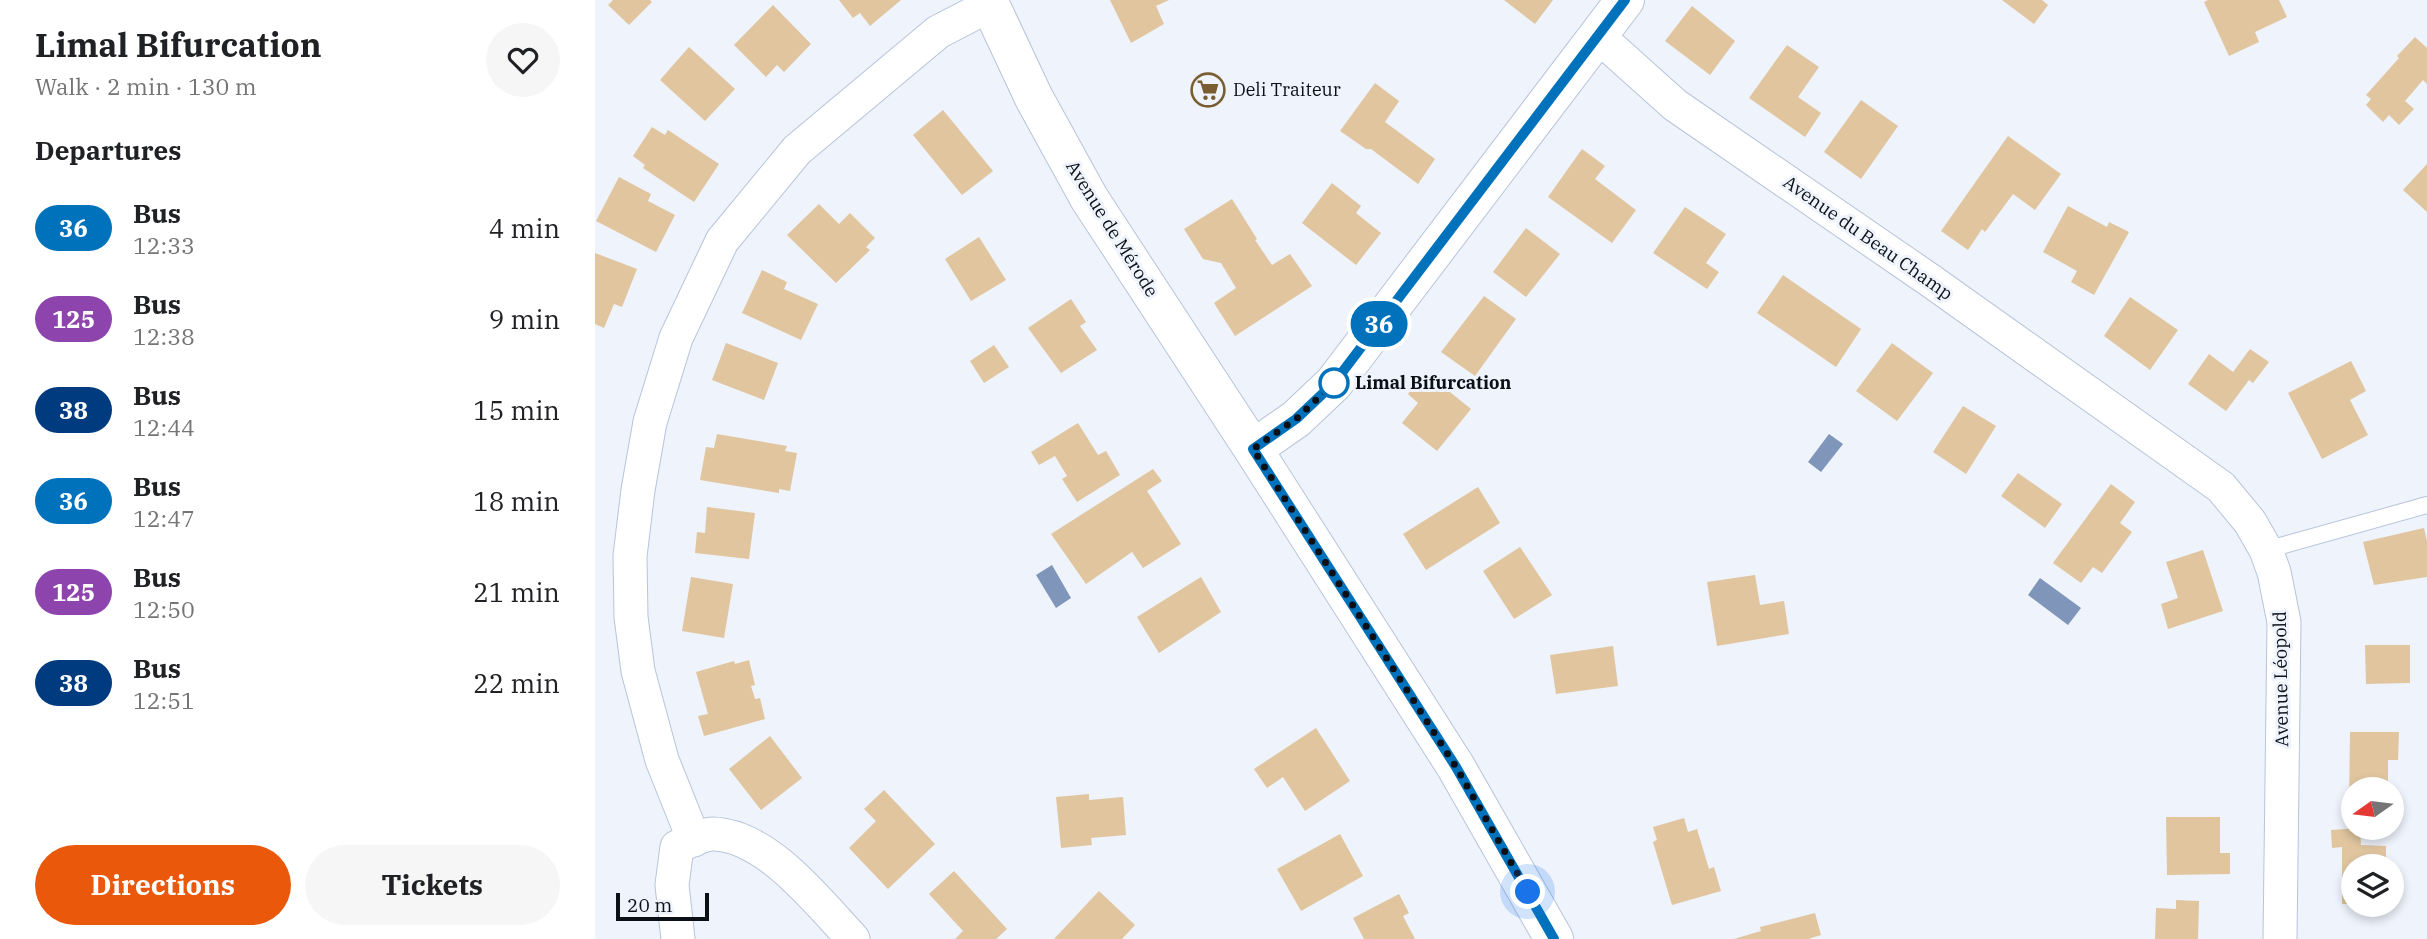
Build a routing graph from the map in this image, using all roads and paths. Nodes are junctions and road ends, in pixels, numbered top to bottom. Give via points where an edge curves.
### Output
1 (1625, 0) edge
2 (989, 2) edge
3 (1598, 36) junction
4 (2144, 434) joint
5 (1253, 449) junction
6 (2427, 505) edge
7 (2266, 550) junction
8 (694, 840) junction
9 (678, 939) edge
10 (853, 939) edge
11 (1554, 939) edge
12 (2280, 939) edge

1 - 3 street
2 - 5 street, Avenue de Mérode via 1034,98 1089,198
2 - 8 street via 938,32 797,150 722,241 675,338 650,422 638,490 630,556 631,617 638,671 661,760
3 - 4 street, Avenue du Beau Champ via 1675,105
3 - 5 street via 1334,383 1296,419
4 - 7 street, Avenue Léopold via 2221,487
5 - 11 street, Avenue de Mérode via 1456,767
6 - 7 lane
7 - 12 street, Avenue Léopold via 2284,622
8 - 9 street via 677,847 672,885
8 - 10 street via 711,834 759,848

